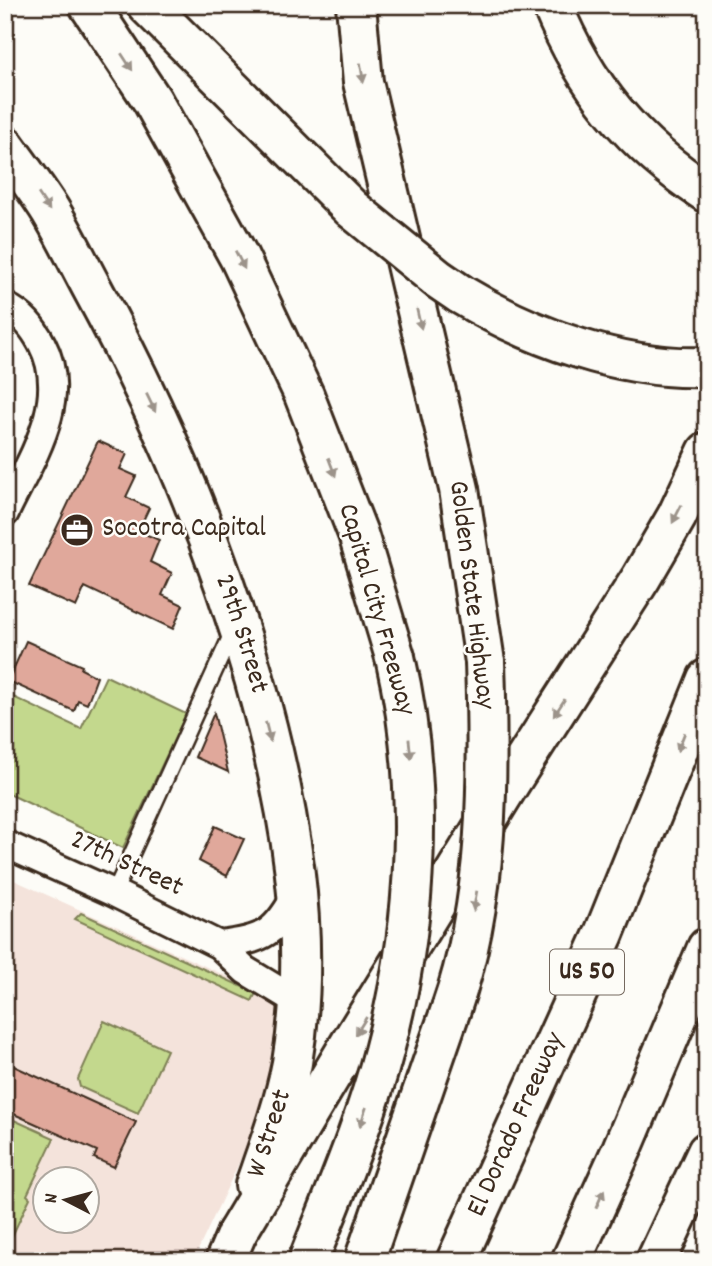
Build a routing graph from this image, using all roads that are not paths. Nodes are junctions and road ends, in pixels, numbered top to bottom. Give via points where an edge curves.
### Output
1 (89, 5) edge
2 (147, 5) edge
3 (356, 5) edge
4 (552, 5) edge
5 (5, 146) edge
6 (694, 185) edge
7 (5, 306) edge
8 (707, 367) edge
9 (707, 452) edge
10 (5, 513) edge
11 (237, 621) junction
12 (707, 679) edge
13 (5, 844) edge
14 (114, 893) junction
15 (297, 893) junction
16 (219, 945) junction
17 (707, 948) edge
18 (298, 1002) junction
19 (707, 1152) edge
20 (231, 1247) edge
21 (307, 1261) edge
22 (364, 1261) edge
23 (456, 1261) edge
24 (571, 1261) edge
25 (656, 1261) edge

1 -> 21 main road, Capital City Freeway, bridge via 152,100 239,257 304,395 358,534 395,657 408,725 414,804 400,988 372,1092
2 - 8 main road, bridge via 352,209 438,279 492,313 591,352 633,361
3 -> 22 main road, Golden State Highway, bridge via 363,82 459,489 485,662 487,767 479,883 461,978
4 - 6 main road via 585,74 639,141
5 -> 11 main road, 29th Street via 50,210 153,407 187,482
7 - 10 street via 26,320 44,348 53,382 48,419
9 -> 20 main road via 641,578 375,1002
11 - 14 lane
11 -> 15 main road, 29th Street via 282,790
12 -> 23 main road, El Dorado Freeway / US 50 via 603,936
13 - 14 street, 27th Street
14 - 16 street, 27th Street
15 - 16 street via 273,928 249,942
15 - 18 main road, 29th Street
16 - 18 street, 27th Street via 245,970
24 -> 17 main road
18 - 20 main road, W Street via 287,1089
19 - 25 main road

